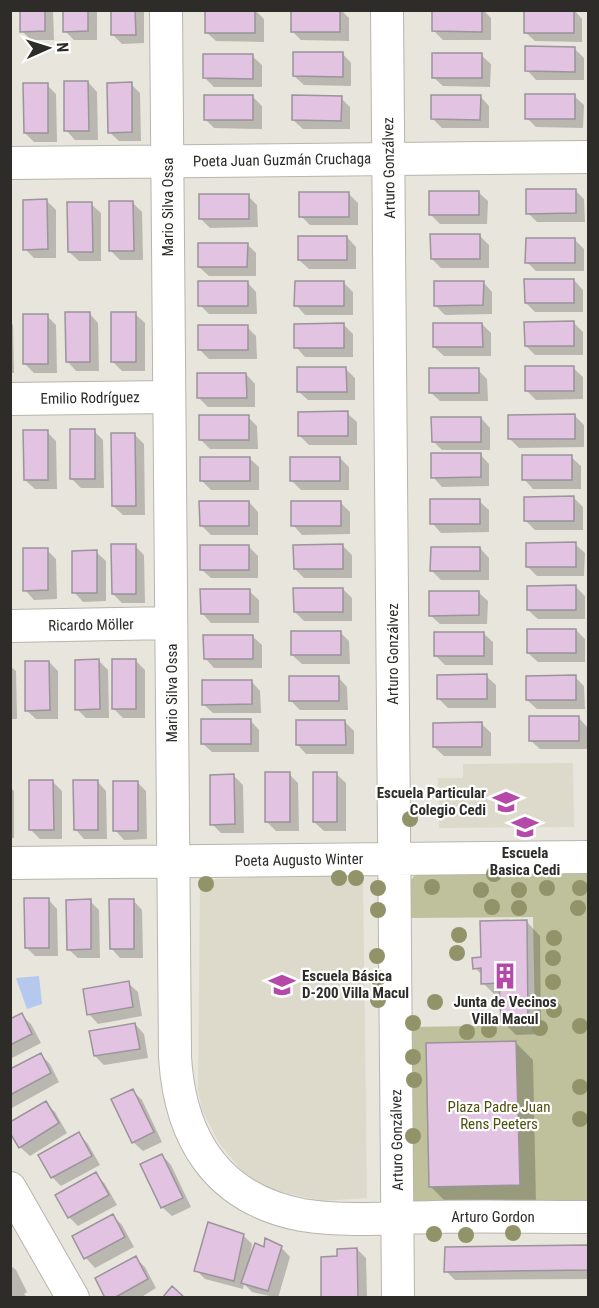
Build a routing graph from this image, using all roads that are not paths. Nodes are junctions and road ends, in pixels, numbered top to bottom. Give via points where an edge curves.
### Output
1 (166, 10) edge
2 (387, 10) edge
3 (588, 157) edge
4 (388, 158) junction
5 (167, 162) junction
6 (10, 164) edge
7 (169, 397) junction
8 (10, 399) edge
9 (171, 623) junction
10 (10, 626) edge
11 (588, 857) edge
12 (394, 859) junction
13 (173, 861) junction
14 (10, 863) edge
15 (10, 1188) edge
16 (588, 1216) edge
17 (398, 1218) junction
18 (73, 1298) edge
19 (398, 1298) edge

1 - 5 street, Mario Silva Ossa
2 - 4 street, Arturo Gonzálvez
3 - 4 street, Poeta Juan Guzmán Cruchaga
4 - 5 street, Poeta Juan Guzmán Cruchaga
4 - 12 street, Arturo Gonzálvez
5 - 6 street, Poeta Juan Guzmán Cruchaga
5 - 7 street, Mario Silva Ossa
7 - 8 street, Emilio Rodríguez
7 - 9 street, Mario Silva Ossa
9 - 10 street, Ricardo Möller
9 - 13 street, Mario Silva Ossa
11 - 12 street, Poeta Augusto Winter
12 - 13 street, Poeta Augusto Winter
12 - 17 street, Arturo Gonzálvez
13 - 14 street, Poeta Augusto Winter
13 - 17 street, Mario Silva Ossa via 176,1082 189,1127 205,1157 242,1193 280,1210 328,1218
15 - 18 street
16 - 17 street, Arturo Gordon
17 - 19 street, Arturo Gonzálvez

